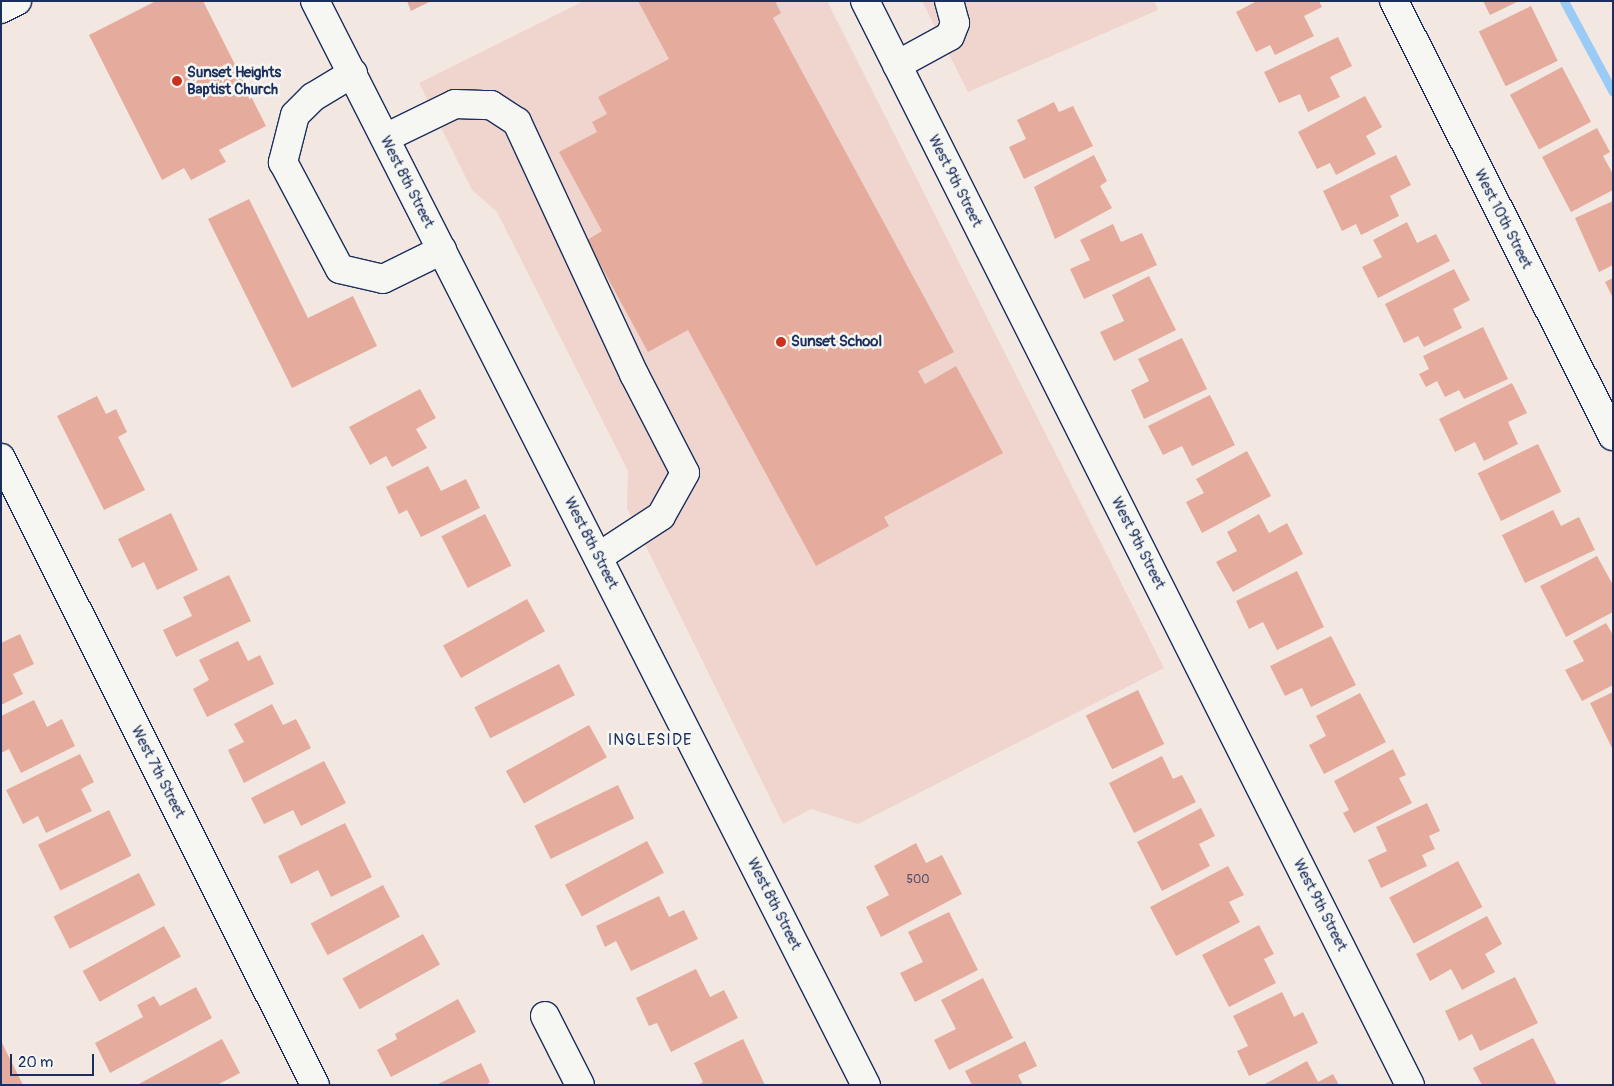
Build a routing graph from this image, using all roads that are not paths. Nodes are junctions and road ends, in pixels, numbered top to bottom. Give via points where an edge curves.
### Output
1 (315, 1) edge
2 (865, 1) edge
3 (950, 1) edge
4 (1394, 1) edge
5 (897, 65) junction
6 (353, 73) junction
7 (385, 138) junction
8 (442, 250) junction
9 (1613, 436) edge
10 (1, 458) edge
11 (598, 557) junction
12 (545, 1016) dead end
13 (315, 1085) edge
14 (580, 1085) edge
15 (866, 1085) edge
16 (1410, 1085) edge

1 - 6 street, West 8th Street
2 - 5 street, West 9th Street
3 - 5 street via 955,23 950,36
4 - 9 street, West 10th Street
5 - 16 street, West 9th Street
6 - 7 street, West 8th Street
6 - 8 street via 313,97 295,114 283,162 340,269 382,279
7 - 8 street, West 8th Street
7 - 11 street via 455,104 491,105 517,122 634,374 685,472 661,516
8 - 11 street, West 8th Street
10 - 13 street, West 7th Street
11 - 15 street, West 8th Street
12 - 14 street

